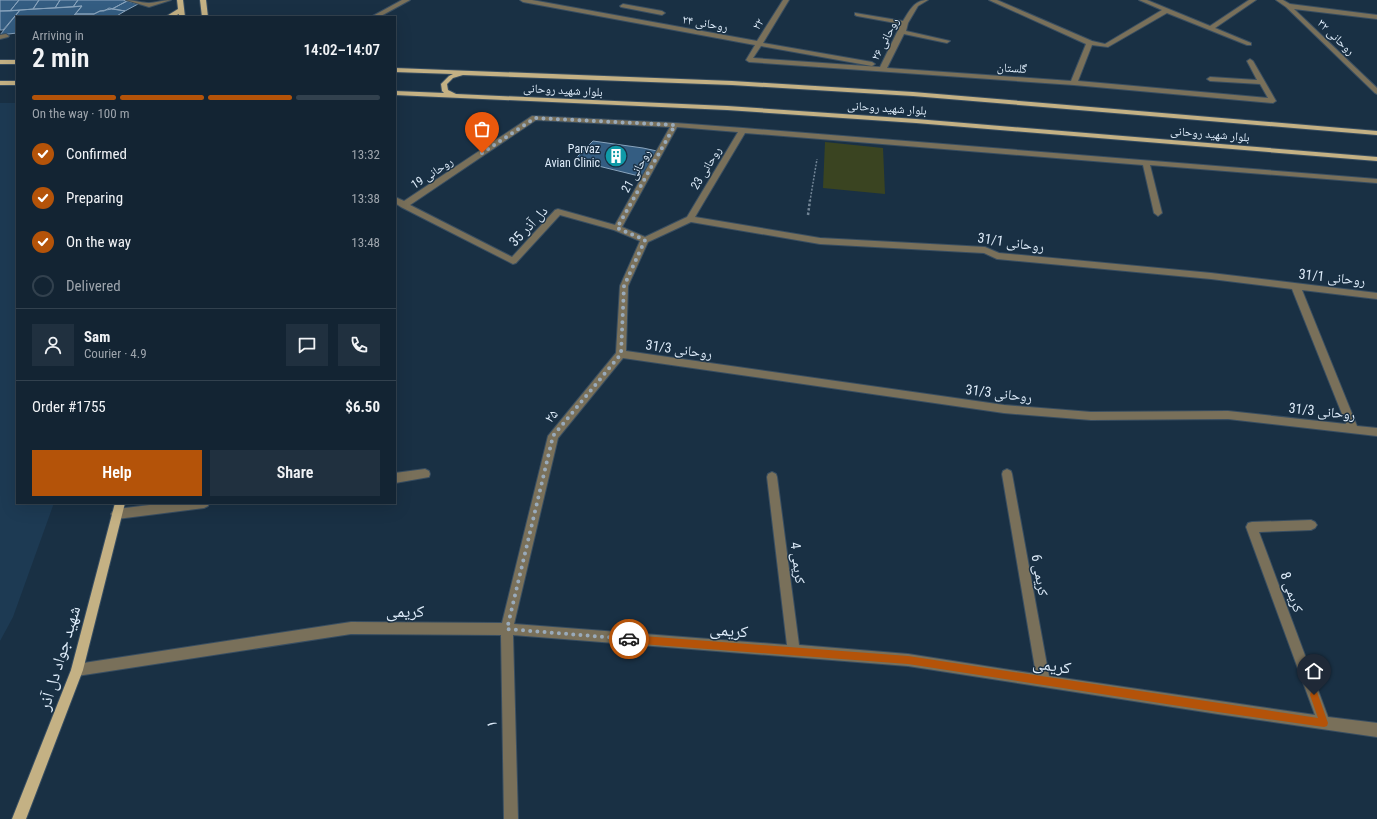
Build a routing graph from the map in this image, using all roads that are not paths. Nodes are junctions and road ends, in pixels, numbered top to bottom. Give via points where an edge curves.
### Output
1 (129, 0) edge
2 (168, 0) edge
3 (180, 0) edge
4 (203, 0) edge
5 (407, 0) edge
6 (523, 0) edge
7 (628, 0) edge
8 (786, 0) edge
9 (925, 0) edge
10 (992, 0) edge
11 (1142, 0) edge
12 (1253, 0) edge
13 (1279, 0) edge
14 (549, 2) edge
15 (623, 6) junction
16 (1288, 6) junction
17 (182, 9) junction
18 (1167, 10) junction
19 (662, 13) dead end
20 (857, 14) dead end
21 (204, 15) edge
22 (170, 16) edge
23 (182, 16) edge
24 (376, 16) edge
25 (612, 17) junction
26 (1377, 17) edge
27 (905, 23) junction
28 (1211, 28) junction
29 (902, 32) junction
30 (947, 41) dead end
31 (1090, 43) junction
32 (758, 44) junction
33 (1249, 44) dead end
34 (749, 60) joint
35 (1250, 61) dead end
36 (0, 62) edge
37 (16, 62) edge
38 (883, 68) junction
39 (396, 70) edge
40 (463, 73) junction
41 (1210, 79) dead end
42 (1262, 82) junction
43 (0, 83) edge
44 (16, 83) edge
45 (1074, 83) junction
46 (1374, 85) edge
47 (1377, 92) edge
48 (396, 93) edge
49 (454, 96) junction
50 (675, 125) junction
51 (743, 130) junction
52 (1377, 133) edge
53 (1377, 159) edge
54 (1146, 162) junction
55 (1374, 180) edge
56 (1377, 188) edge
57 (396, 201) edge
58 (404, 205) junction
59 (1158, 213) dead end
60 (690, 219) junction
61 (617, 228) junction
62 (645, 240) junction
63 (1296, 287) junction
64 (1377, 296) edge
65 (621, 354) junction
66 (1353, 429) junction
67 (1377, 432) edge
68 (425, 474) dead end
69 (1007, 474) dead end
70 (772, 477) dead end
71 (396, 478) edge
72 (190, 504) edge
73 (118, 509) edge
74 (1311, 525) dead end
75 (507, 629) junction
76 (794, 652) junction
77 (76, 670) junction
78 (1044, 681) junction
79 (1324, 723) junction
80 (1377, 730) edge
81 (19, 819) edge
82 (511, 819) edge

1 - 2 street via 149,5
3 - 17 main road
4 - 21 main road
5 - 24 street
6 - 14 street, روحانی ۲۴
7 - 15 street
8 - 32 street, ۲۲
9 - 27 street, روحانی ۲۶ via 916,5
10 - 31 street
11 - 18 street
12 - 28 street
13 - 16 street, روحانی ۳۲
14 - 25 street, روحانی ۲۴
15 - 19 street
15 - 25 street
16 - 26 street
16 - 46 street, روحانی ۳۲
17 - 22 main road
17 - 23 main road
18 - 28 street
18 - 31 street via 1106,46
20 - 27 street
25 - 32 street, روحانی ۲۴
27 - 29 street, روحانی ۲۶
28 - 33 street
29 - 30 street
29 - 38 street, روحانی ۲۶
31 - 45 street
32 - 34 street, ۲۲
32 - 38 street, روحانی ۲۴
34 - 38 street, گلستان
35 - 42 street
36 - 37 main road
38 - 45 street, گلستان
39 - 40 main road, بلوار شهید روحانی
40 - 49 main road via 451,77 444,84 445,91
40 - 52 main road, بلوار شهید روحانی via 732,83 913,94
41 - 42 street
42 - 45 street, گلستان via 1273,101
43 - 44 main road
46 - 47 street, روحانی ۳۲
48 - 49 main road, بلوار شهید روحانی
49 - 53 main road, بلوار شهید روحانی via 727,108
50 - 51 street, روحانی 19
50 - 58 street, روحانی 19 via 535,118
50 - 61 street, روحانی 21
51 - 54 street, روحانی 19
51 - 60 street, روحانی 23
54 - 55 street, روحانی 19
54 - 59 street
55 - 56 street
57 - 58 street, دل آذر 35
58 - 61 street, دل آذر 35 via 513,261 558,212
60 - 62 street
60 - 63 street, روحانی 31/1 via 820,241 985,250 997,256 1211,276
61 - 62 street, دل آذر 35
62 - 65 street via 624,286
63 - 64 street, روحانی 31/1
63 - 66 street
65 - 66 street, روحانی 31/3 via 1004,409 1091,416 1228,415
65 - 75 street, ۲۵ via 553,436
66 - 67 street, روحانی 31/3
68 - 71 street
69 - 78 street, کریمی 6
70 - 76 street, کریمی 4
72 - 73 street
73 - 77 main road, شهید جواد دل آذر
74 - 79 street, کریمی 8 via 1252,527
75 - 76 street, کریمی
75 - 77 street, کریمی via 351,628
75 - 82 street, ۱
76 - 78 street, کریمی via 908,660
77 - 81 main road, شهید جواد دل آذر
78 - 79 street, کریمی
79 - 80 street, کریمی

